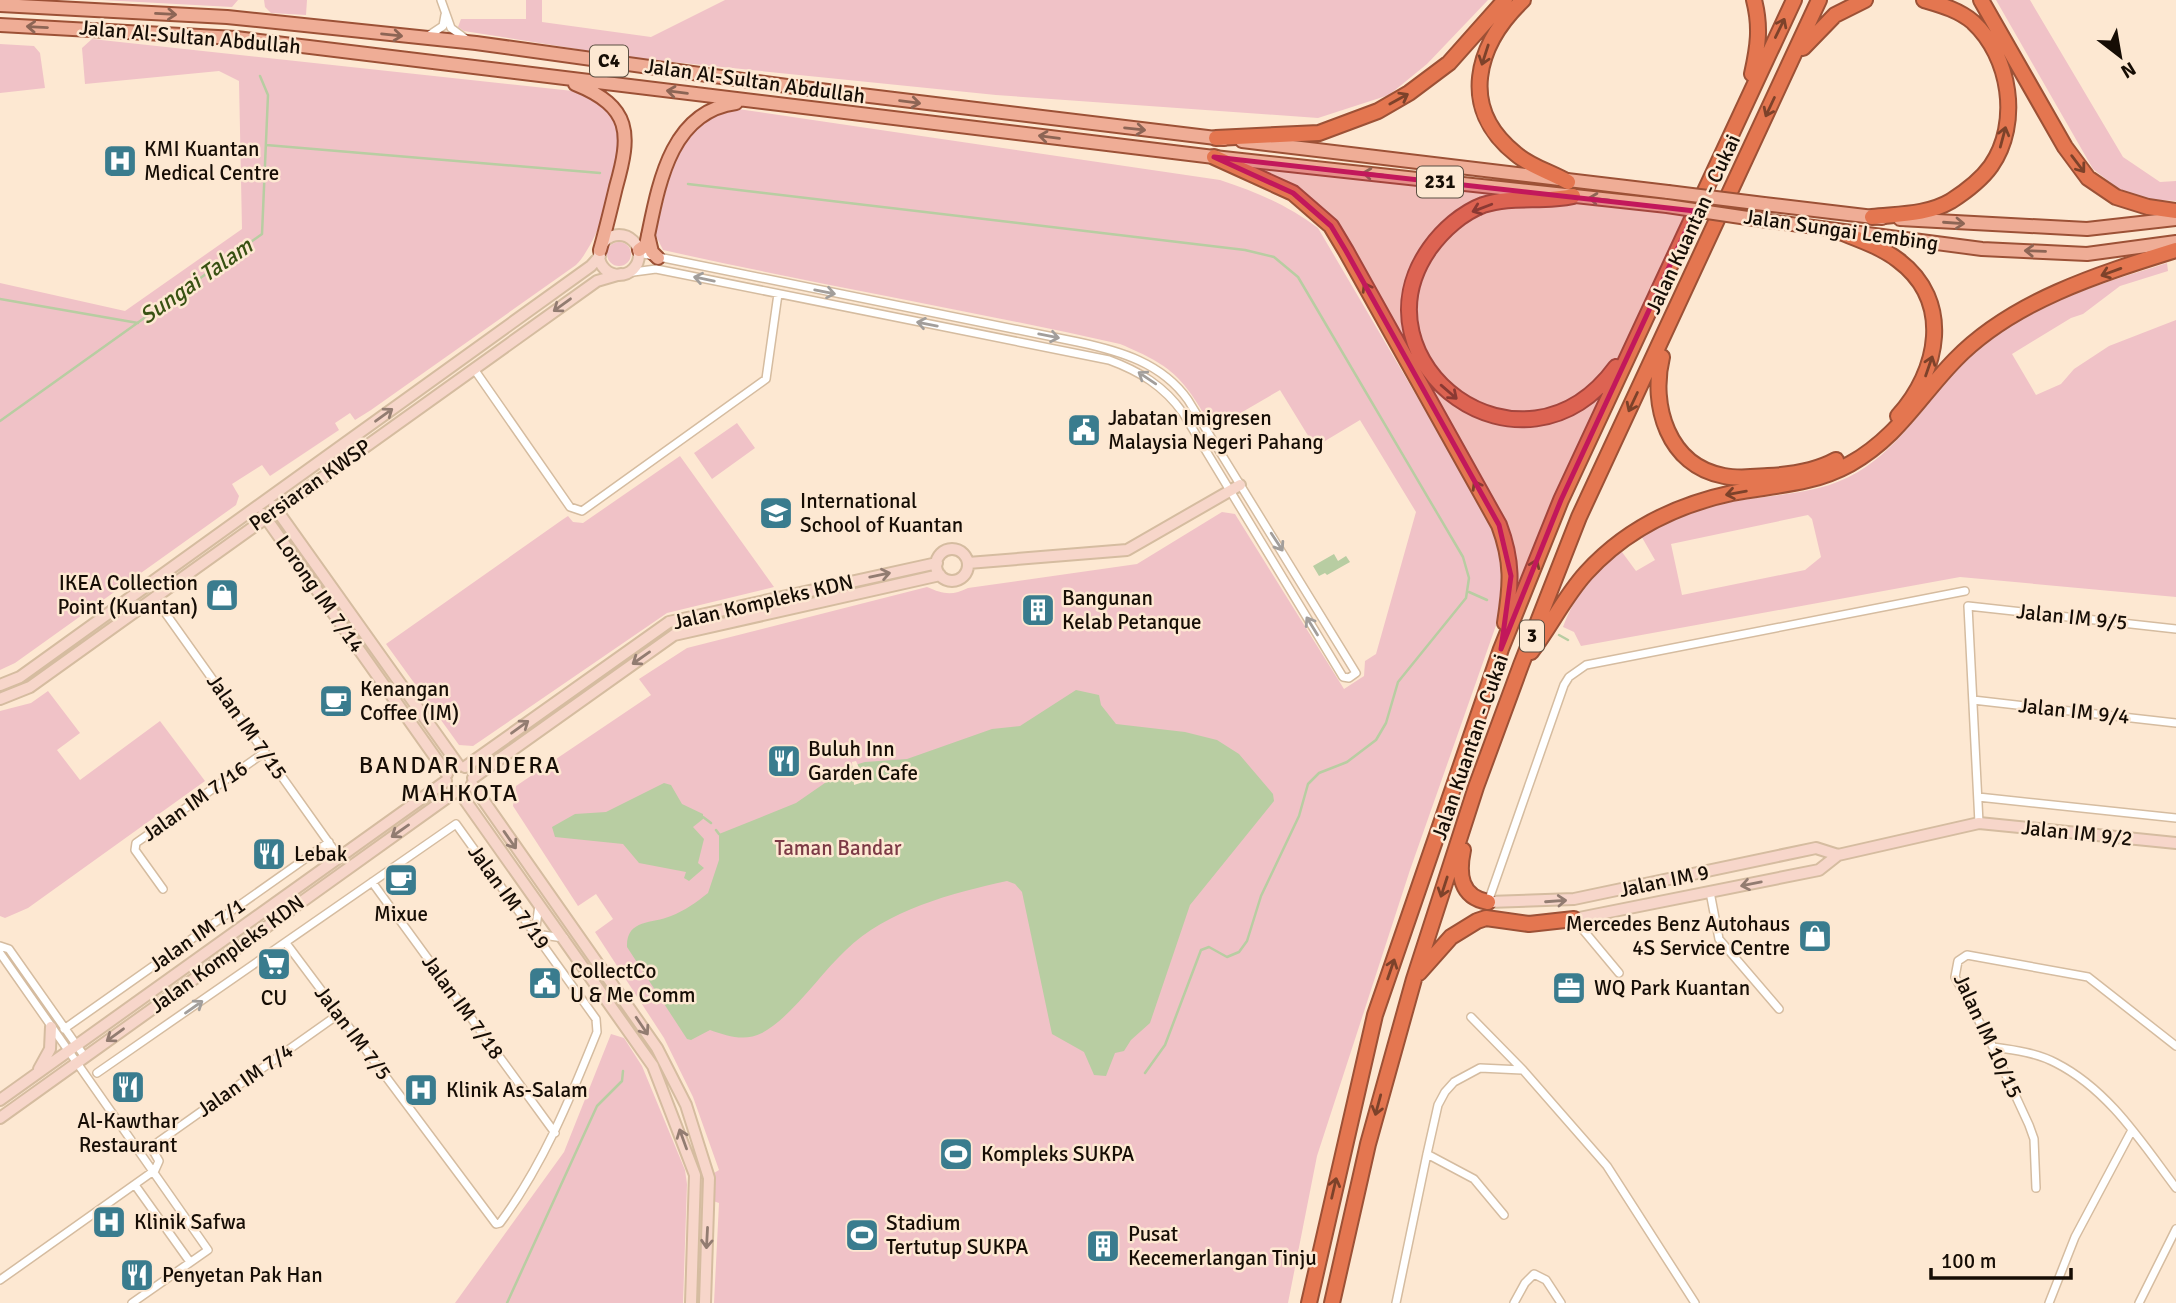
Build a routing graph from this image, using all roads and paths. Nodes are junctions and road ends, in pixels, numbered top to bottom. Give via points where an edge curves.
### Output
1 (441, 0) edge
2 (1505, 0) edge
3 (1523, 0) edge
4 (1754, 0) edge
5 (1794, 0) edge
6 (1819, 0) edge
7 (1864, 0) edge
8 (1924, 0) edge
9 (1981, 0) edge
10 (0, 5) edge
11 (445, 15) junction
12 (0, 25) edge
13 (424, 38) junction
14 (476, 43) junction
15 (1790, 62) junction
16 (560, 78) junction
17 (1746, 99) junction
18 (753, 101) junction
19 (1216, 138) junction
20 (1214, 157) junction
21 (1571, 189) junction
22 (2176, 211) edge
23 (1872, 217) junction
24 (2176, 219) edge
25 (1840, 232) junction
26 (648, 235) junction
27 (2176, 243) edge
28 (2176, 250) edge
29 (639, 251) junction
30 (600, 253) junction
31 (658, 258) junction
32 (624, 274) junction
33 (795, 286) junction
34 (778, 294) junction
35 (793, 297) junction
36 (990, 324) junction
37 (1670, 325) junction
38 (988, 337) junction
39 (1633, 344) junction
40 (453, 366) junction
41 (474, 369) junction
42 (461, 378) junction
43 (1240, 485) junction
44 (1229, 492) junction
45 (269, 498) junction
46 (257, 506) junction
47 (276, 509) junction
48 (265, 517) junction
49 (937, 563) junction
50 (968, 563) junction
51 (940, 575) junction
52 (157, 576) junction
53 (166, 588) junction
54 (1965, 591) dead end
55 (154, 597) junction
56 (668, 622) junction
57 (2176, 629) edge
58 (674, 635) junction
59 (1501, 649) junction
60 (1521, 665) junction
61 (0, 685) edge
62 (0, 699) edge
63 (1973, 700) junction
64 (2176, 723) edge
65 (265, 752) junction
66 (462, 766) junction
67 (447, 778) junction
68 (473, 781) junction
69 (1476, 787) junction
70 (457, 792) junction
71 (1978, 797) junction
72 (2176, 818) edge
73 (1979, 823) junction
74 (329, 842) junction
75 (2176, 843) edge
76 (1797, 853) junction
77 (1838, 855) junction
78 (1782, 856) junction
79 (339, 857) junction
80 (1803, 873) junction
81 (1786, 877) junction
82 (372, 882) junction
83 (163, 889) dead end
84 (1710, 892) junction
85 (1488, 902) junction
86 (539, 904) junction
87 (1574, 919) junction
88 (535, 934) junction
89 (565, 938) junction
90 (286, 943) junction
91 (0, 949) edge
92 (1619, 973) dead end
93 (1414, 979) junction
94 (1779, 1009) dead end
95 (339, 1014) junction
96 (1471, 1017) dead end
97 (51, 1027) junction
98 (64, 1029) junction
99 (2176, 1046) edge
100 (1993, 1047) junction
101 (72, 1048) junction
102 (80, 1060) junction
103 (1523, 1070) junction
104 (97, 1073) dead end
105 (36, 1074) junction
106 (0, 1100) edge
107 (0, 1118) edge
108 (2132, 1130) junction
109 (555, 1133) junction
110 (1427, 1154) junction
111 (153, 1172) junction
112 (135, 1185) junction
113 (2036, 1188) dead end
114 (2176, 1188) edge
115 (1504, 1215) dead end
116 (496, 1224) joint
117 (2176, 1229) edge
118 (190, 1262) junction
119 (0, 1280) edge
120 (132, 1303) edge
121 (691, 1303) edge
122 (705, 1303) edge
123 (1309, 1303) edge
124 (1332, 1303) edge
125 (1396, 1303) edge
126 (1514, 1303) edge
127 (1561, 1303) edge
128 (1695, 1303) edge
129 (2049, 1303) edge
130 (2139, 1303) edge

1 - 11 street
19 -> 2 highway via 1319,133 1378,111 1449,63
3 -> 21 highway via 1491,37 1479,78 1480,97 1493,129 1514,153
4 - 17 highway via 1759,42
17 -> 5 highway, Jalan Kuantan - Cukai / 3
6 - 15 highway, Jalan Kuantan - Cukai / 3
7 - 15 highway via 1822,26
23 -> 8 highway via 1920,212 1949,202 1992,165 2001,145 2007,118 2002,65 1973,22
9 -> 22 highway via 2065,147 2088,178 2116,197
10 -> 13 main road, Jalan Al-Sultan Abdullah / C4 via 227,17
11 - 13 street via 443,26
11 - 14 street via 451,28
16 -> 12 main road, Jalan Al-Sultan Abdullah / C4 via 236,38
13 - 14 main road, Jalan Al-Sultan Abdullah / C4
14 -> 19 main road, Jalan Al-Sultan Abdullah / C4
15 -> 37 highway, Jalan Kuantan - Cukai / 3
18 -> 16 main road, Jalan Al-Sultan Abdullah / C4
16 - 30 main road via 610,102 625,128 627,148
17 - 39 highway, Jalan Kuantan - Cukai / 3
20 -> 18 main road, Jalan Al-Sultan Abdullah / C4
18 - 26 main road via 709,109 678,136
19 - 21 main road, Jalan Sungai Lembing / 231
21 -> 20 main road, Jalan Sungai Lembing / 231
59 -> 20 highway via 1511,576 1509,551 1499,525 1346,251 1331,226 1302,200
21 - 23 main road, Jalan Sungai Lembing / 231, bridge via 1668,192
25 -> 21 main road, Jalan Sungai Lembing / 231, bridge
21 -> 39 highway via 1484,205 1437,237 1422,258 1415,280 1410,306 1413,337 1424,363 1449,393 1476,411 1516,420 1546,417 1573,407 1607,380
23 -> 24 main road, Jalan Sungai Lembing / 231 via 2087,229
27 -> 25 main road, Jalan Sungai Lembing / 231 via 2087,254 1982,249
37 -> 25 highway via 1658,372 1660,410 1665,429 1691,462 1723,476 1769,476 1830,464 1881,432 1900,413 1926,375 1934,346 1934,315 1927,292 1899,260
26 - 29 main road
26 - 31 main road
28 -> 60 highway via 2074,285 1990,330 1955,360 1907,420 1849,464 1783,487 1702,500 1636,530 1584,574
29 - 30 street, Persiaran KWSP via 629,238 617,235 606,241
29 - 31 street
29 - 32 street via 635,267
30 - 32 street via 605,268
30 - 40 street, Persiaran KWSP via 591,266
31 - 33 street
34 -> 32 street via 656,269
32 -> 41 street, Persiaran KWSP via 601,278
33 - 35 street
33 -> 36 street
34 - 35 street
34 - 41 street via 766,379 582,510 570,507
38 -> 35 street
36 - 38 street
36 -> 43 street via 1107,348 1146,363 1184,395
37 -> 60 highway, Jalan Kuantan - Cukai / 3 via 1579,517
44 -> 38 street via 1177,405 1141,374 1109,360
59 -> 39 highway, Jalan Kuantan - Cukai / 3 via 1561,499
40 - 42 street
45 -> 40 street, Persiaran KWSP
41 - 42 street, Persiaran KWSP
42 - 47 street, Persiaran KWSP
43 - 44 street
43 -> 44 street via 1356,669 1354,674 1343,677
44 - 50 street via 1134,548
45 - 46 street, Persiaran KWSP
45 - 47 street, Lorong IM 7/14
46 - 48 street, Lorong IM 7/14
46 - 52 street, Persiaran KWSP
47 - 48 street, Persiaran KWSP
47 - 66 street, Lorong IM 7/14
48 - 53 street, Persiaran KWSP
48 - 67 street, Lorong IM 7/14
49 - 50 street via 953,549
49 - 51 street
56 -> 49 street, Jalan Kompleks KDN
50 - 51 street via 961,578 952,581
51 - 58 street, Jalan Kompleks KDN
52 - 53 street
52 - 61 street, Persiaran KWSP via 20,677
53 - 55 street, Persiaran KWSP
54 - 85 street via 1586,665 1564,685
55 - 62 street, Persiaran KWSP via 24,691
55 - 65 street, Jalan IM 7/15
56 - 58 street
66 -> 56 street, Jalan Kompleks KDN
57 - 63 street, Jalan IM 9/5 via 1968,606
58 -> 68 street, Jalan Kompleks KDN
123 -> 59 highway, Jalan Kuantan - Cukai / 3 via 1375,1015
60 - 69 highway, Jalan Kuantan - Cukai / 3
63 - 64 street, Jalan IM 9/4
63 - 71 street
65 - 74 street, Jalan IM 7/15
65 - 83 street, Jalan IM 7/16 via 136,843 135,850
66 - 67 street, Jalan Kompleks KDN
66 - 68 street, Lorong IM 7/14
67 - 70 street, Lorong IM 7/14
67 - 79 street, Jalan Kompleks KDN
68 - 70 street, Jalan Kompleks KDN
68 -> 122 street, Lorong IM 7/14 via 657,1048 686,1105 709,1178
69 - 85 highway via 1461,876 1471,897
69 -> 93 highway, Jalan Kuantan - Cukai / 3
70 - 86 street, Lorong IM 7/14
70 -> 102 street, Jalan Kompleks KDN
71 - 72 street
71 - 73 street
73 - 75 street, Jalan IM 9/2
73 - 77 street, Jalan IM 9
74 - 79 street, Jalan IM 7/15
74 - 98 street, Jalan IM 7/1
76 - 77 street, Jalan IM 9 via 1816,848
76 - 78 street, Jalan IM 9
76 - 80 street via 1807,864
77 - 80 street, Jalan IM 9 via 1819,870
78 - 81 street
85 -> 78 street, Jalan IM 9 via 1574,899
79 - 101 street, Jalan Kompleks KDN
80 - 81 street, Jalan IM 9
81 -> 84 street, Jalan IM 9
82 - 88 street, Jalan IM 7/19 via 456,824
82 - 90 street, Jalan IM 7/19
82 - 109 street, Jalan IM 7/18
84 - 87 street, Jalan IM 9
84 - 94 street via 1719,939
86 - 88 street
86 - 89 street, Lorong IM 7/14
87 - 92 street
87 - 93 highway via 1529,924 1477,920 1451,937
88 - 89 street
88 - 109 street, Jalan IM 7/19 via 596,1019 597,1032
121 -> 89 street, Lorong IM 7/14 via 696,1182 686,1148 653,1066
90 - 95 street, Jalan IM 7/5
104 -> 90 street
91 - 97 street
91 - 98 street via 9,949
93 -> 124 highway, Jalan Kuantan - Cukai / 3 via 1368,1144
95 - 111 street, Jalan IM 7/4 via 151,1147 159,1161
95 - 116 street, Jalan IM 7/5
96 - 103 street
97 - 101 street
97 - 105 street via 50,1049
98 - 101 street
99 - 100 street, Jalan IM 10/15 via 2088,976 1967,955 1957,963 1955,978
100 - 108 street via 2031,1053 2066,1068
100 - 113 street, Jalan IM 10/15 via 2034,1139
101 - 102 street
101 - 105 street, Jalan Kompleks KDN
102 - 107 street, Jalan Kompleks KDN
102 - 111 street
103 - 110 street via 1480,1068 1454,1082 1438,1105
103 - 128 street via 1607,1166
105 - 106 street, Jalan Kompleks KDN
108 - 114 street
108 - 129 street via 2075,1237
109 - 116 street, Jalan IM 7/19 via 527,1187
110 - 115 street via 1474,1179
110 - 125 street
111 - 112 street
111 - 118 street via 208,1250
112 - 118 street
112 - 119 street
117 - 130 street
118 - 120 street
126 - 127 street via 1534,1274 1546,1280

